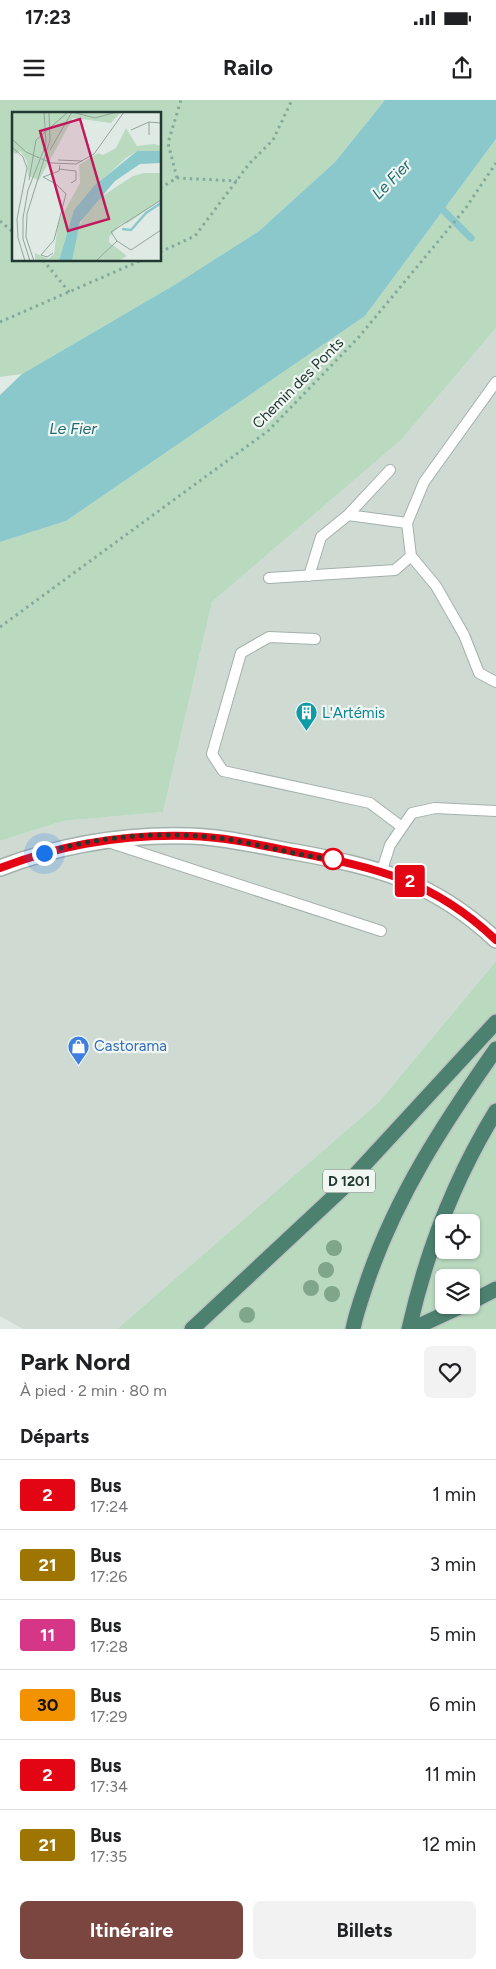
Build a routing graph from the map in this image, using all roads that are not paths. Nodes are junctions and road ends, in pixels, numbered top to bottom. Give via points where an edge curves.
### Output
1 (496, 382) edge
2 (390, 470) dead end
3 (348, 515) junction
4 (407, 523) junction
5 (411, 556) junction
6 (309, 576) junction
7 (269, 578) dead end
8 (315, 639) dead end
9 (496, 682) edge
10 (496, 812) edge
11 (402, 826) junction
12 (103, 841) junction
13 (0, 868) edge
14 (382, 870) junction
15 (381, 931) dead end
16 (496, 940) edge
17 (496, 1022) edge
18 (496, 1050) edge
19 (496, 1112) edge
20 (496, 1289) edge
21 (480, 1297) edge
22 (444, 1314) edge
23 (192, 1329) edge
24 (353, 1329) edge
25 (410, 1329) edge

1 - 4 lane via 424,482
2 - 3 lane
3 - 4 lane
3 - 6 lane via 321,537
4 - 5 lane
5 - 6 lane via 395,570
5 - 9 lane via 436,586 464,636 479,673
6 - 7 lane
8 - 11 lane via 269,637 241,652 212,754 223,771 370,802
10 - 11 lane via 435,808 412,813
11 - 14 lane via 390,844
12 - 13 street via 58,849
12 - 14 street via 147,836 223,839
12 - 15 lane
14 - 16 street via 440,896 476,921
17 - 23 highway, D 1201 via 343,1188
18 - 24 highway via 446,1119 410,1183 376,1254
19 - 25 highway via 473,1153 433,1244 418,1289
20 - 21 highway
22 - 25 highway

